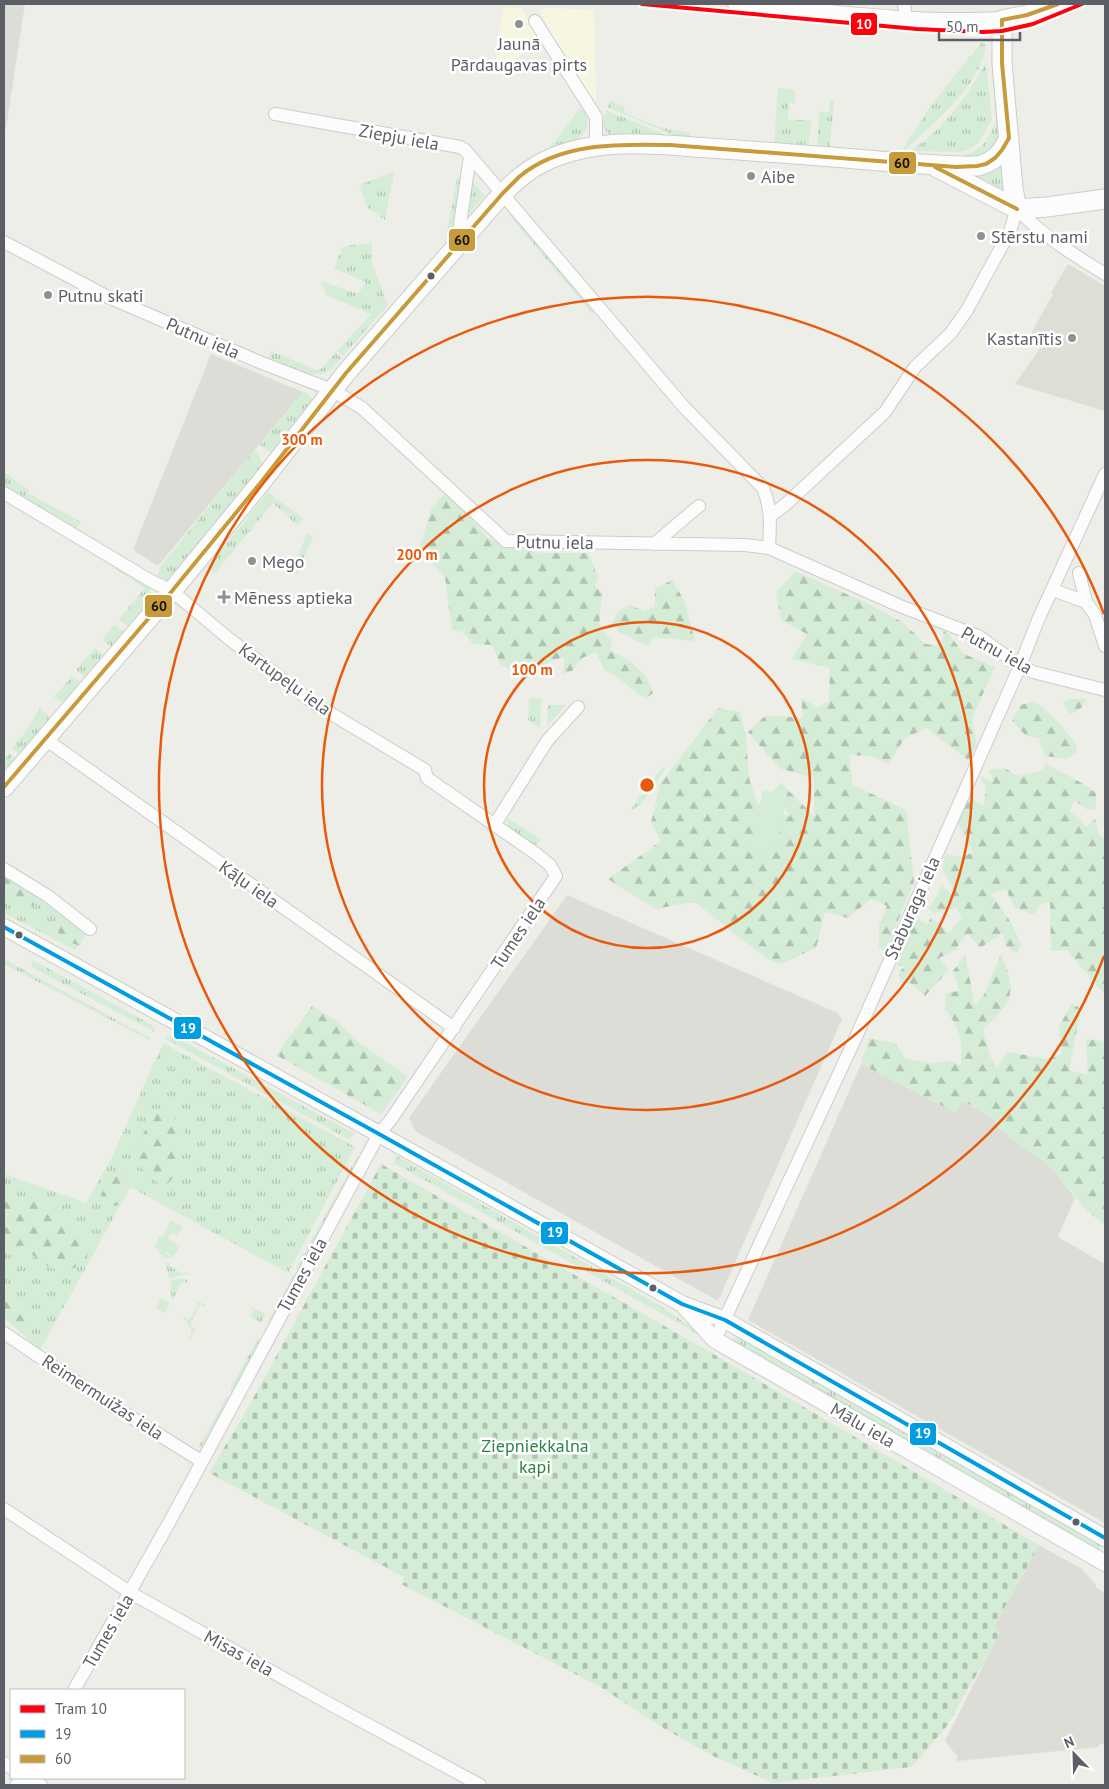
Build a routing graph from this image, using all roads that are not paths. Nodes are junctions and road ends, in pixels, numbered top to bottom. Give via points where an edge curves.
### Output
1 (736, 4) edge
2 (1058, 4) edge
3 (905, 11) edge
4 (535, 20) dead end
5 (1002, 20) junction
6 (275, 114) dead end
7 (1009, 138) junction
8 (596, 146) junction
9 (470, 156) junction
10 (931, 165) junction
11 (503, 193) junction
12 (1105, 199) edge
13 (1017, 209) junction
14 (4, 242) edge
15 (457, 245) junction
16 (1105, 274) edge
17 (332, 390) junction
18 (1105, 474) edge
19 (4, 493) edge
20 (699, 506) dead end
21 (771, 515) junction
22 (654, 544) junction
23 (769, 548) junction
24 (1079, 573) dead end
25 (1053, 590) junction
26 (172, 591) junction
27 (1086, 602) junction
28 (1100, 614) edge
29 (1105, 646) edge
30 (1020, 666) junction
31 (1105, 690) edge
32 (578, 707) dead end
33 (45, 739) junction
34 (4, 787) edge
35 (495, 824) junction
36 (4, 869) edge
37 (556, 876) joint
38 (4, 928) edge
39 (90, 929) dead end
40 (454, 1028) junction
41 (379, 1134) junction
42 (682, 1304) junction
43 (725, 1320) junction
44 (4, 1333) edge
45 (716, 1340) junction
46 (202, 1461) junction
47 (4, 1510) edge
48 (1105, 1538) edge
49 (1105, 1563) edge
50 (131, 1592) junction
51 (75, 1689) edge
52 (29, 1779) edge
53 (41, 1785) edge
54 (480, 1785) edge

1 - 3 street
2 - 5 main road
3 - 5 street via 970,22
4 - 8 street via 596,116
5 - 7 main road via 1002,63
6 - 9 street, Ziepju iela via 460,147
7 - 10 main road via 997,158 985,165
7 - 13 main road
8 - 10 main road via 670,145
8 - 11 main road via 547,160 520,176
9 - 11 street, Ziepju iela
9 - 15 street
10 - 13 main road
11 - 15 main road
11 - 21 street, Ziepju iela via 695,419 762,488
12 - 13 main road
13 - 16 street via 1064,249
13 - 21 street via 1010,231 967,310 950,332 915,367 884,412
14 - 17 street, Putnu iela via 108,297
15 - 17 main road
17 - 22 street, Putnu iela via 362,408 506,542
17 - 26 main road
18 - 25 street, Staburaga iela
19 - 26 street, Kartupeļu iela
20 - 22 street
21 - 23 street
22 - 23 street, Putnu iela
23 - 30 street, Putnu iela via 900,606 978,636
24 - 27 street
25 - 27 street
25 - 30 street, Staburaga iela
26 - 33 main road
26 - 35 street, Kartupeļu iela via 315,704 425,770 427,778
27 - 28 street
28 - 29 street
30 - 31 street, Putnu iela
30 - 43 street, Staburaga iela via 856,1037
32 - 35 street via 547,741
33 - 34 main road
33 - 40 street, Kāļu iela
35 - 37 street, Kartupeļu iela via 550,865
36 - 39 street via 48,896
37 - 40 street, Tumes iela
38 - 41 street, Mālu iela
40 - 41 street, Tumes iela
41 - 42 street, Mālu iela
41 - 46 street, Tumes iela
42 - 43 street, Mālu iela
42 - 45 street, Mālu iela
43 - 45 street, Staburaga iela
43 - 48 street, Mālu iela
44 - 46 street, Reimermuižas iela
45 - 49 street, Mālu iela
46 - 50 street, Tumes iela
47 - 50 street, Misas iela
50 - 51 street, Tumes iela
50 - 54 street, Misas iela
52 - 53 street

